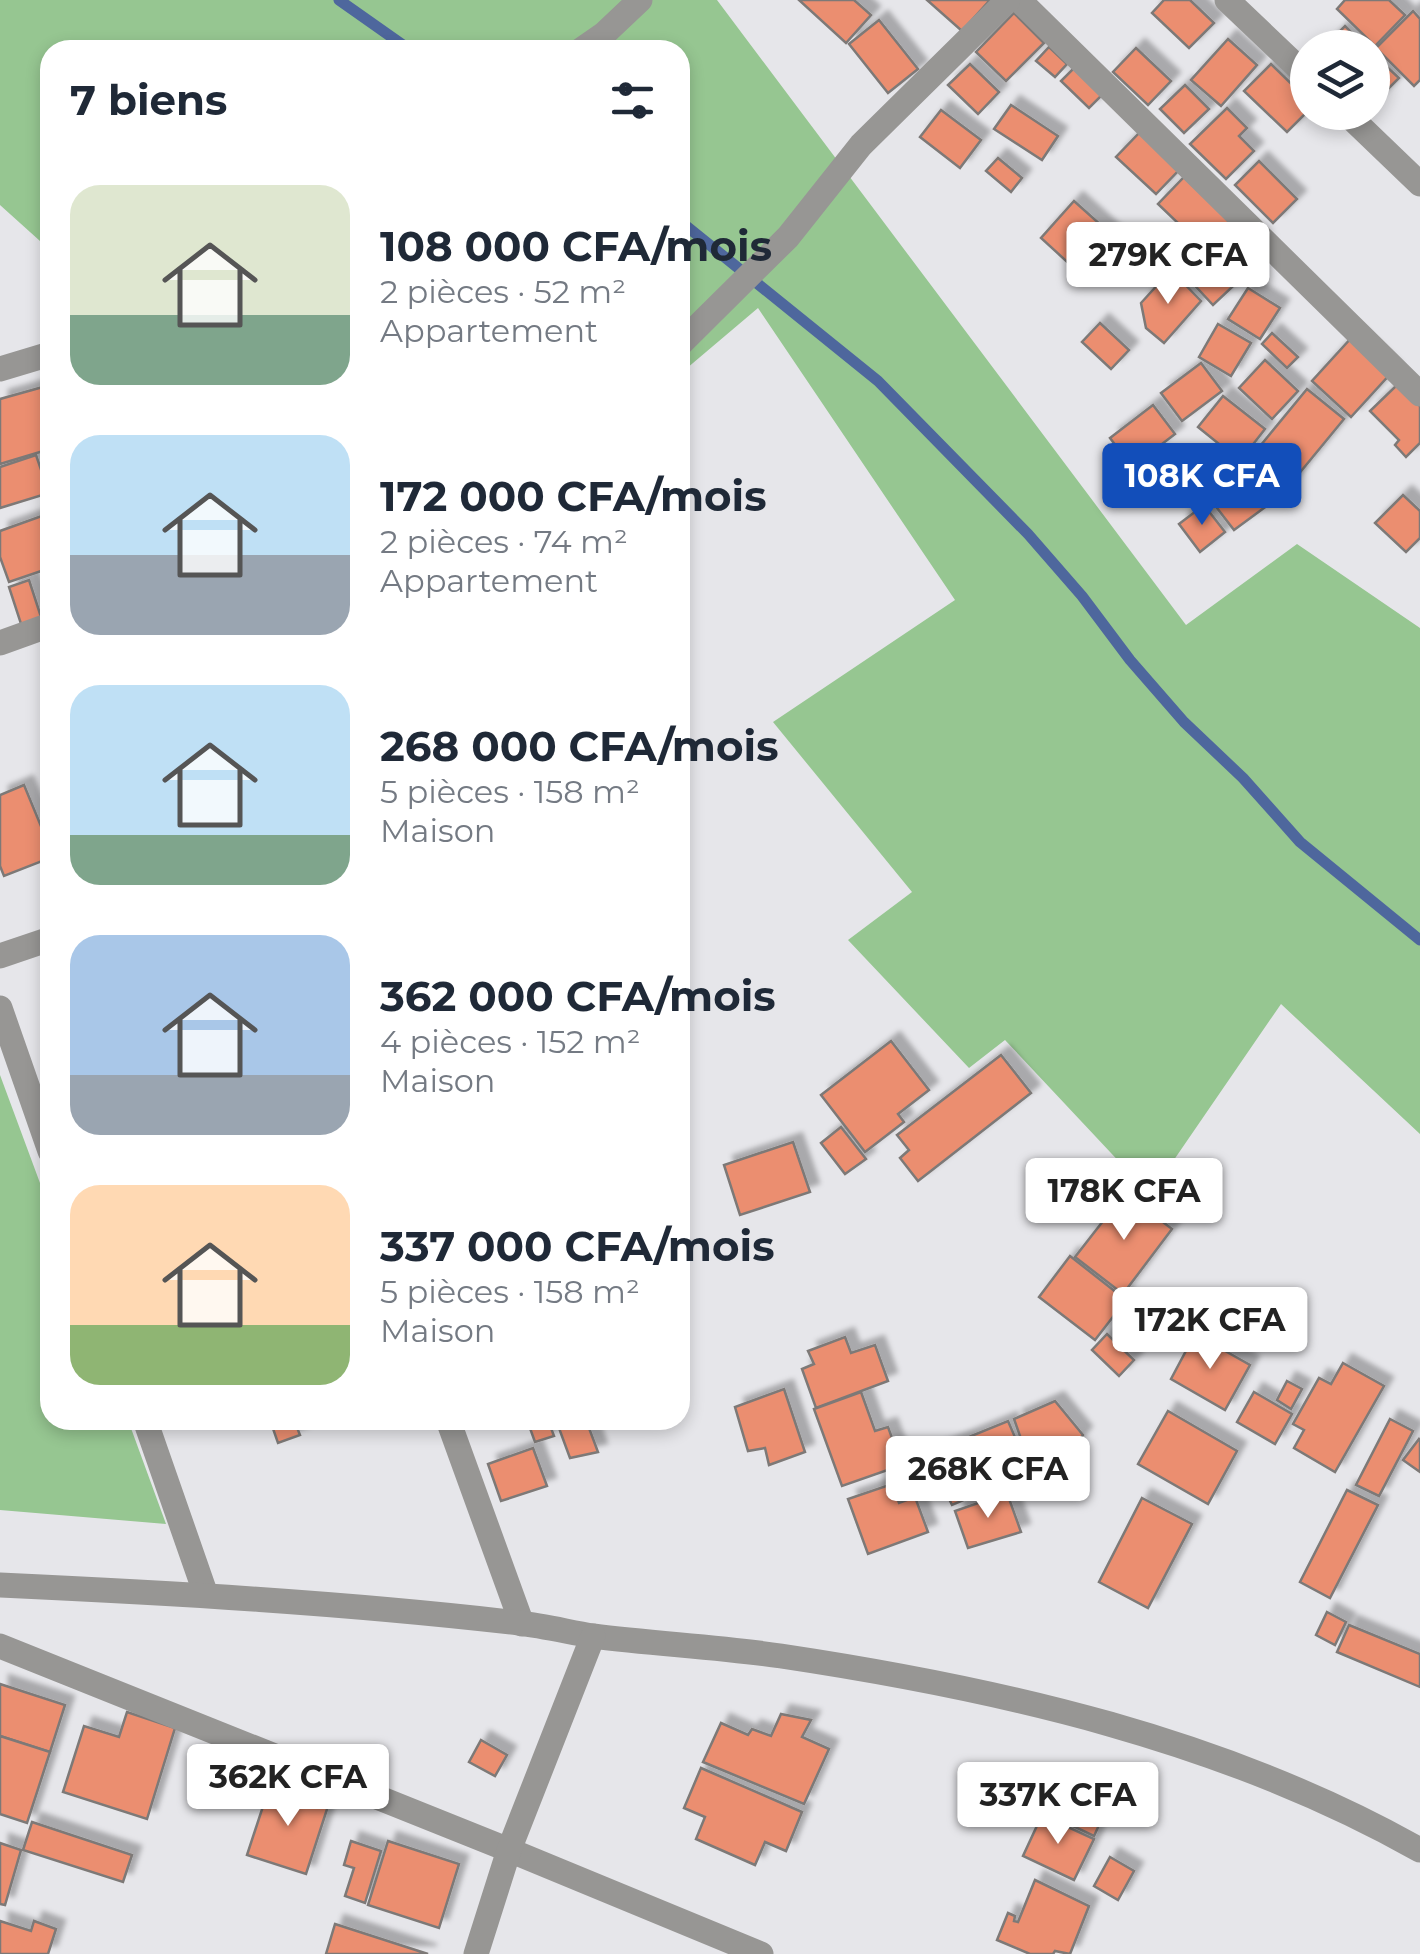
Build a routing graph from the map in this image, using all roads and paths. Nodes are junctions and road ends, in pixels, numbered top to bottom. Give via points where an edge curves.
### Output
1 (640, 0) edge
2 (1008, 0) edge
3 (1019, 0) edge
4 (1227, 0) edge
5 (596, 40) edge
6 (1290, 60) edge
7 (1364, 130) edge
8 (1420, 184) edge
9 (690, 334) edge
10 (40, 357) edge
11 (0, 369) edge
12 (1420, 394) edge
13 (40, 629) edge
14 (0, 643) edge
15 (40, 942) edge
16 (0, 956) edge
17 (0, 1008) edge
18 (40, 1122) edge
19 (148, 1430) edge
20 (452, 1430) edge
21 (0, 1586) edge
22 (206, 1595) junction
23 (522, 1624) junction
24 (593, 1636) junction
25 (0, 1646) edge
26 (509, 1850) junction
27 (1420, 1850) edge
28 (476, 1954) edge
29 (761, 1954) edge

1 - 5 street
2 - 9 street via 860,145 788,238
3 - 12 street
4 - 6 street
7 - 8 street
10 - 11 street
13 - 14 street
15 - 16 street
17 - 18 street
19 - 22 street
20 - 23 street
21 - 22 street
22 - 23 street
23 - 24 street
24 - 26 street
24 - 27 street via 778,1656 940,1683 1110,1724 1231,1764
25 - 26 street
26 - 28 street
26 - 29 street

